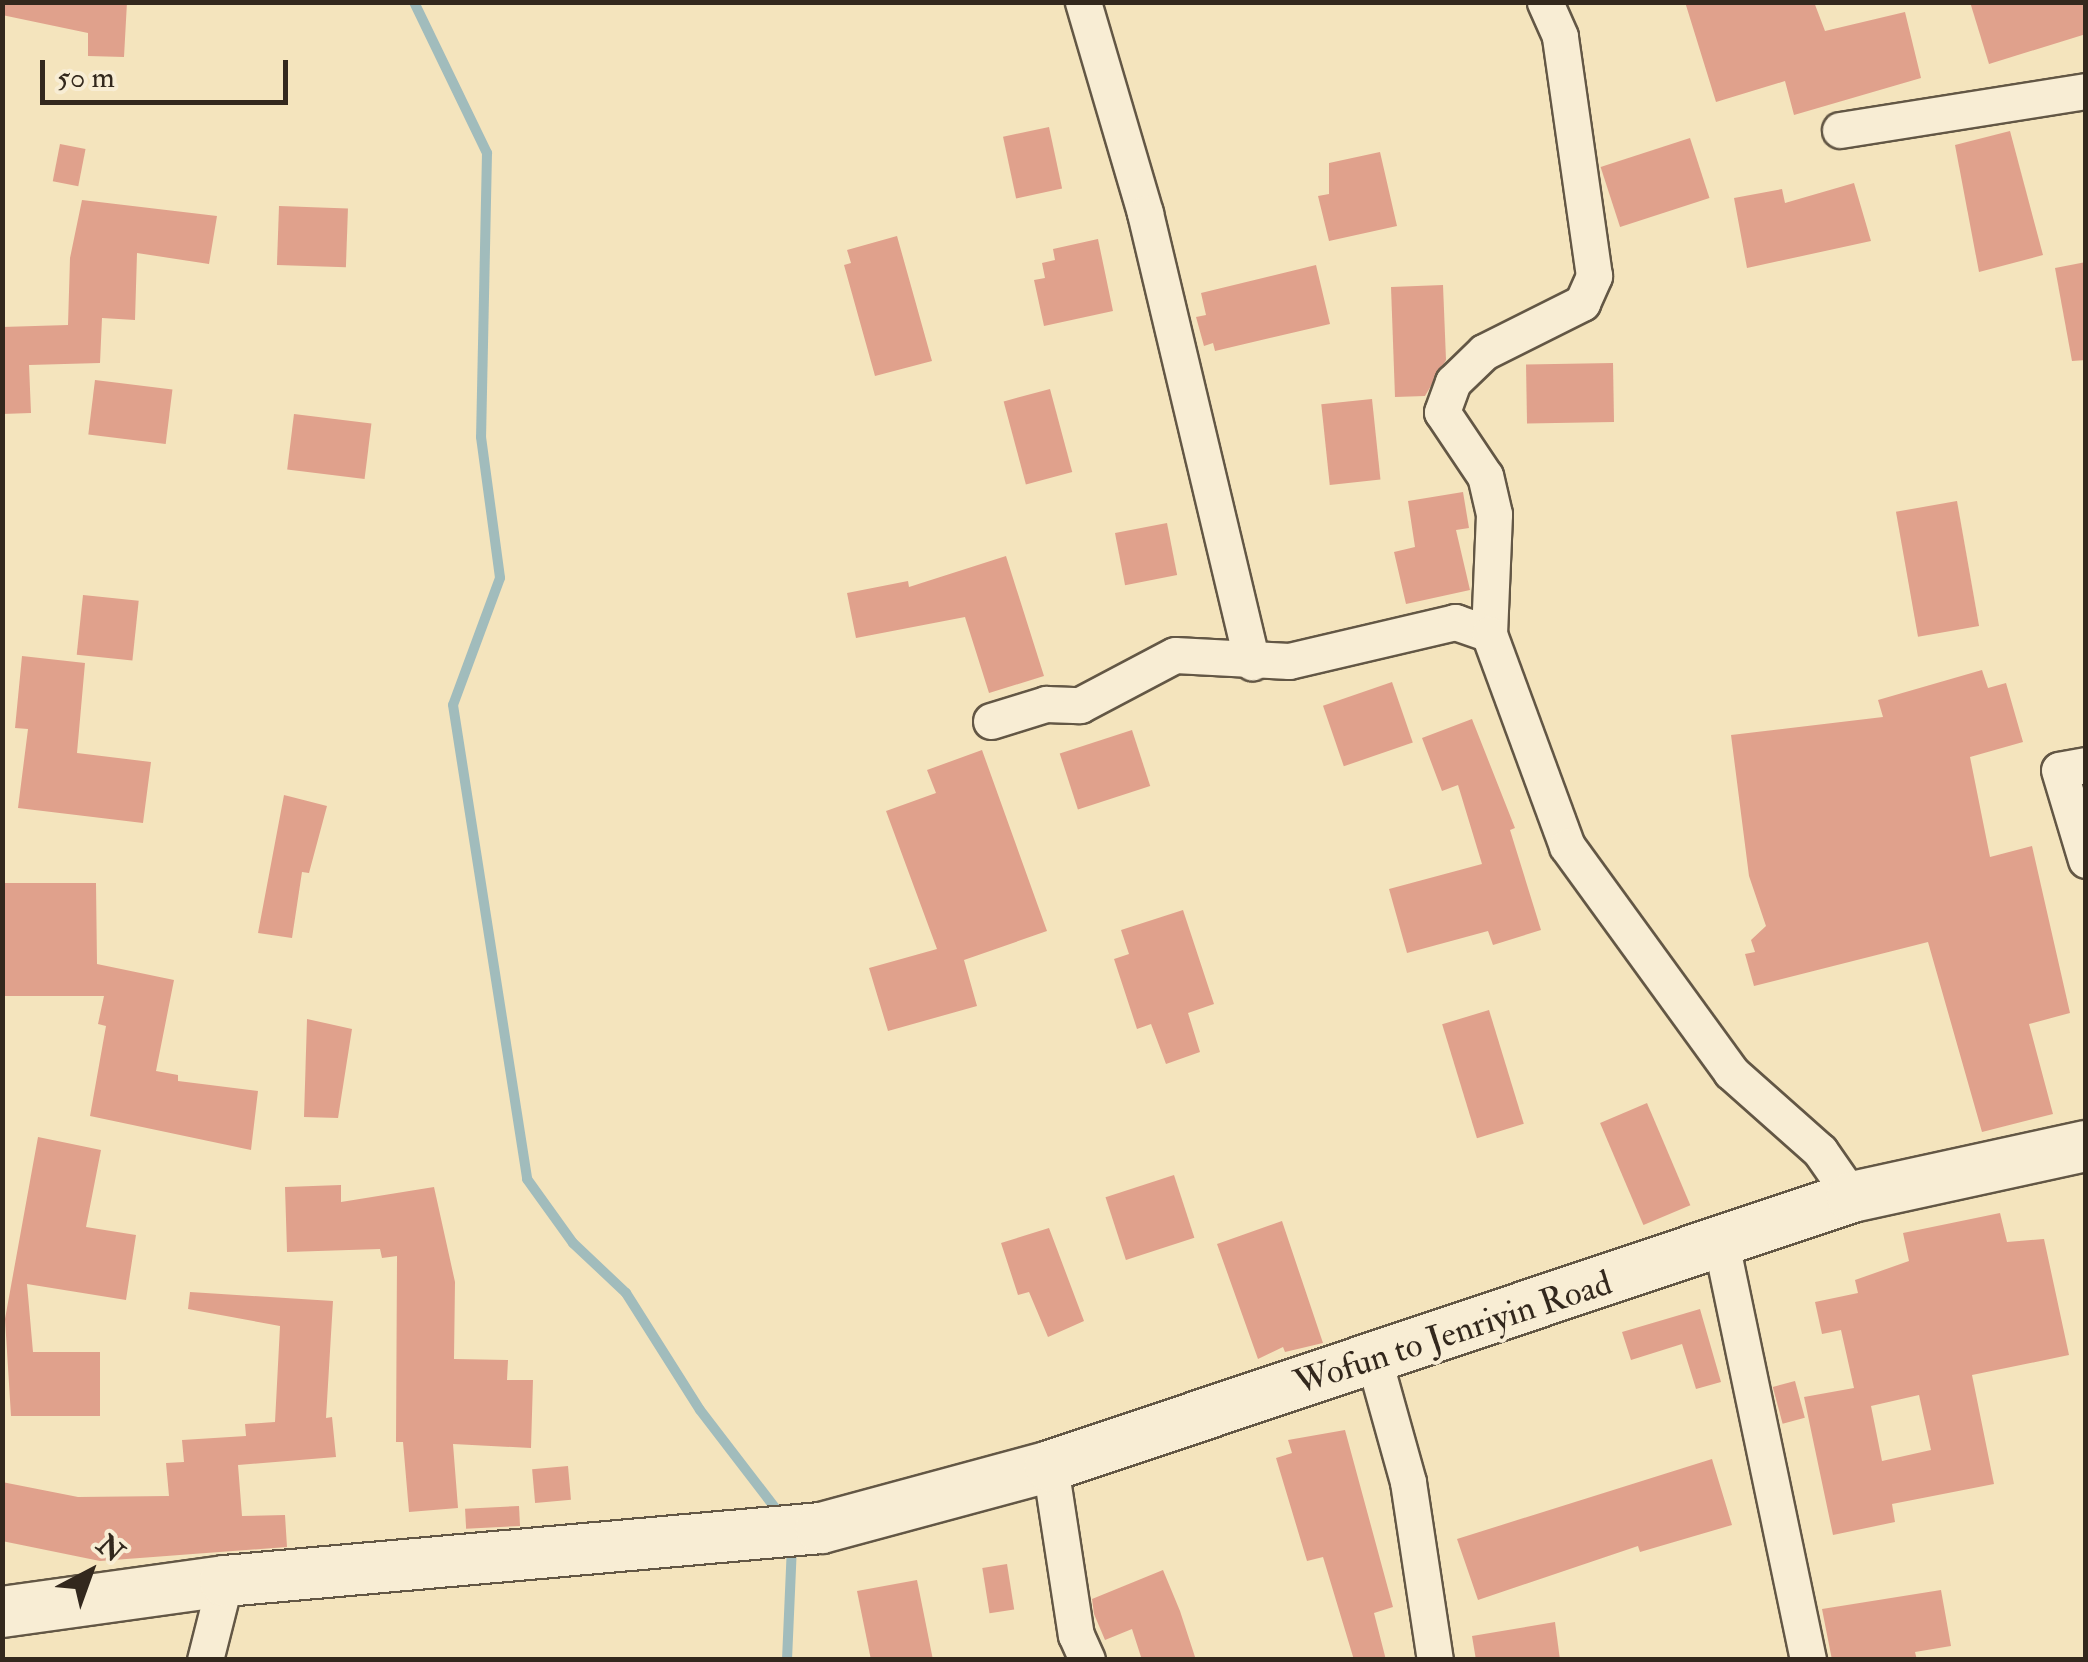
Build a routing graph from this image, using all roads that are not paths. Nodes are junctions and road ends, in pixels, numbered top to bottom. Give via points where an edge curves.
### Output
1 (1545, 2) edge
2 (1094, 5) edge
3 (2086, 91) edge
4 (1840, 130) dead end
5 (1489, 634) junction
6 (1252, 662) junction
7 (991, 721) dead end
8 (2086, 765) edge
9 (2086, 860) edge
10 (2086, 1146) edge
11 (1852, 1197) junction
12 (1721, 1242) junction
13 (1374, 1360) junction
14 (1050, 1466) junction
15 (224, 1580) junction
16 (2, 1612) edge
17 (204, 1660) edge
18 (1087, 1660) edge
19 (1435, 1660) edge
20 (1808, 1660) edge

1 - 5 street via 1560,36 1594,276 1582,303 1484,352 1453,382 1442,412 1485,476 1494,514
2 - 6 street
3 - 4 street
5 - 6 street via 1455,622 1290,661
5 - 11 street via 1568,846 1731,1072 1820,1151
6 - 7 street via 1176,656 1080,705 1046,704
8 - 9 street via 2059,770
10 - 11 street, Wofun to Jenriyin Road
11 - 12 street, Wofun to Jenriyin Road
12 - 13 street, Wofun to Jenriyin Road
12 - 20 street
13 - 14 street, Wofun to Jenriyin Road
13 - 19 street via 1408,1482
14 - 15 street, Wofun to Jenriyin Road via 770,1537
14 - 18 street via 1076,1635
15 - 16 street, Wofun to Jenriyin Road
15 - 17 street

